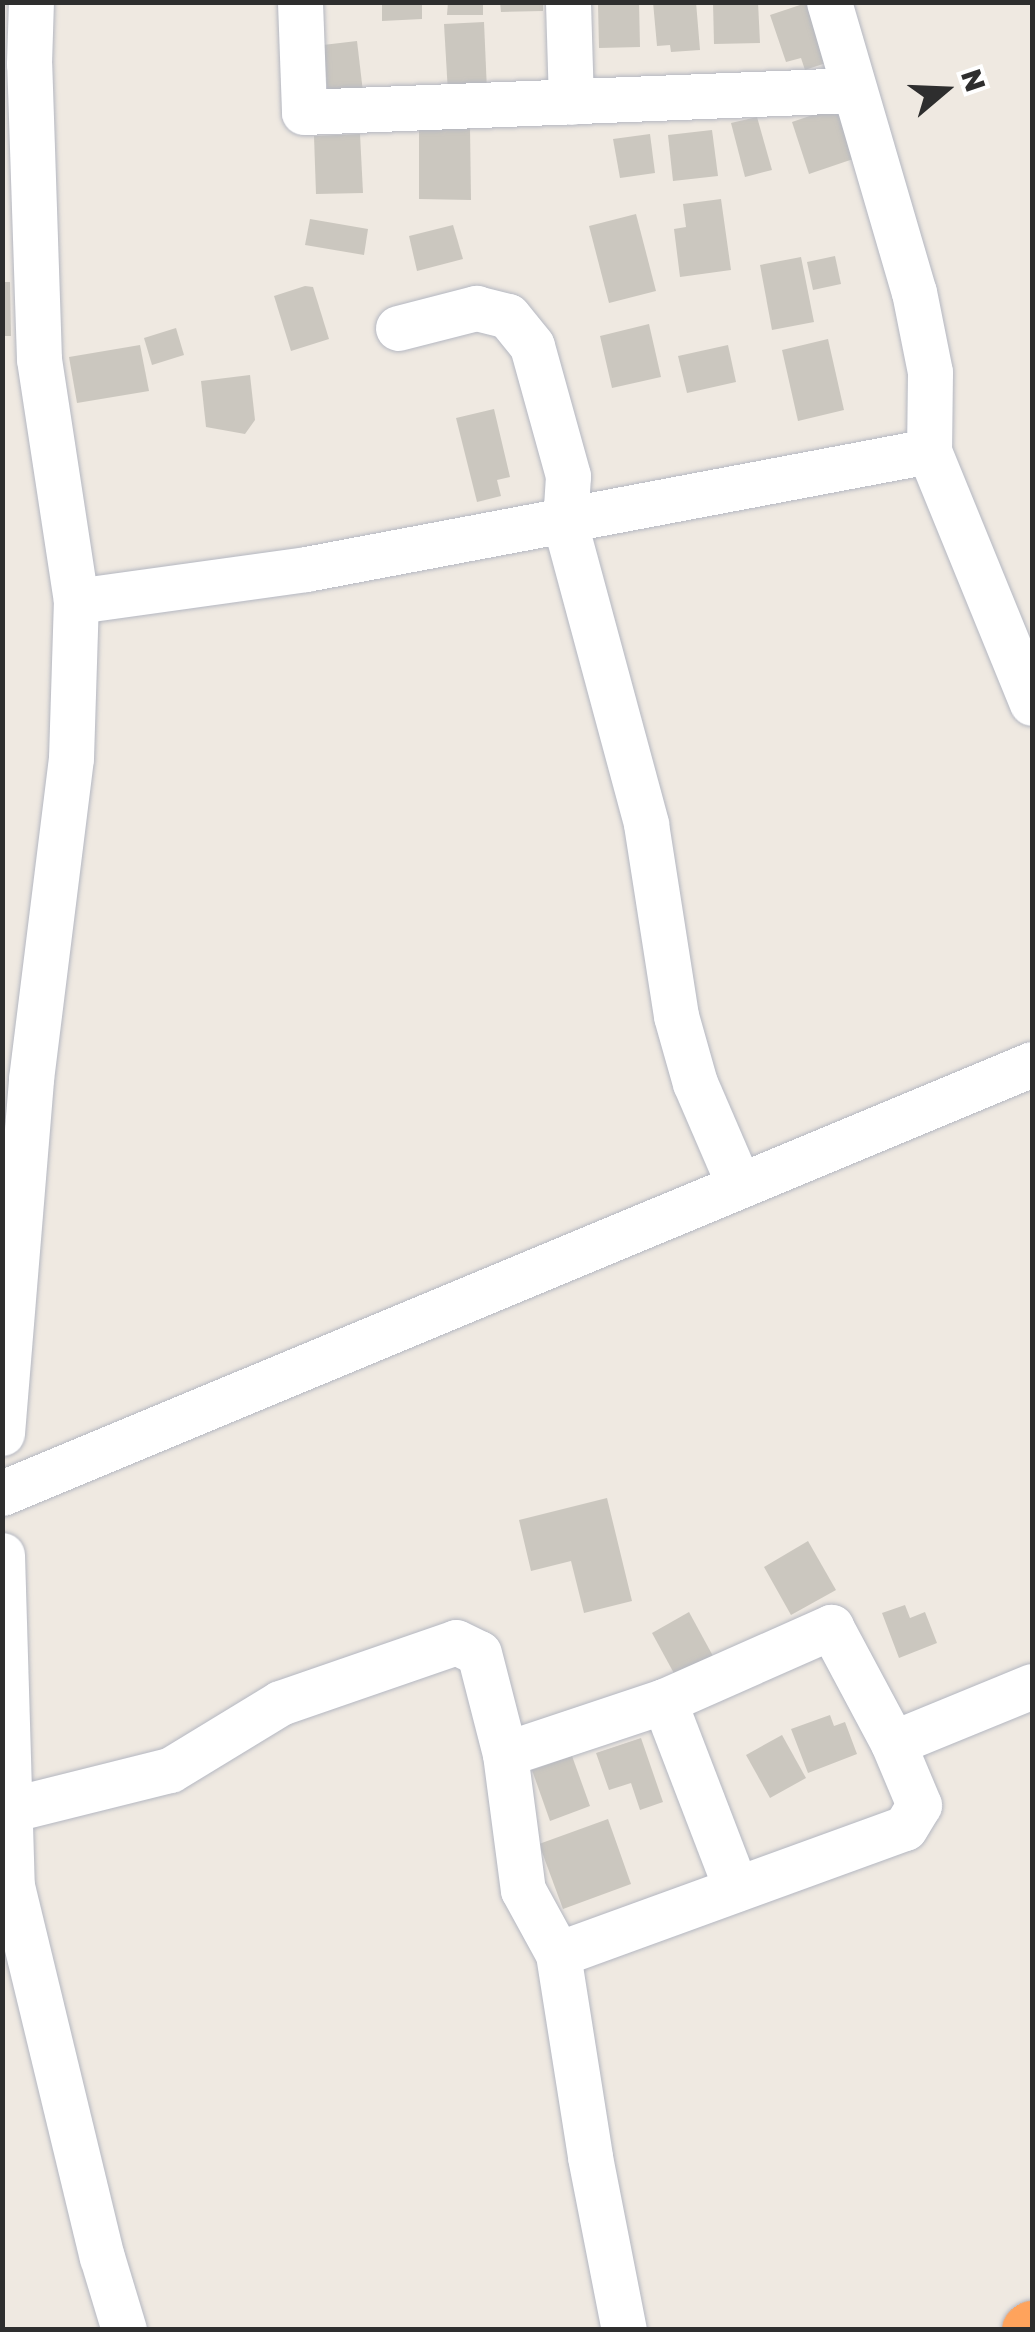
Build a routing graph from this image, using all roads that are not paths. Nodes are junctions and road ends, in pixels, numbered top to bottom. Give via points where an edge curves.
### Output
1 (32, 2) edge
2 (300, 2) edge
3 (568, 2) edge
4 (828, 2) edge
5 (853, 90) junction
6 (571, 102) junction
7 (398, 328) dead end
8 (929, 451) junction
9 (564, 523) junction
10 (76, 600) junction
11 (1032, 704) edge
12 (1032, 1064) edge
13 (739, 1184) junction
14 (2, 1432) edge
15 (2, 1493) edge
16 (2, 1554) edge
17 (1032, 1686) edge
18 (664, 1701) junction
19 (892, 1743) junction
20 (505, 1754) junction
21 (9, 1810) junction
22 (736, 1889) junction
23 (558, 1954) junction
24 (124, 2330) edge
25 (624, 2330) edge

1 - 10 street via 39,359
2 - 6 street via 304,112
3 - 6 street
4 - 5 street
5 - 6 street
5 - 8 street via 914,292 930,372
7 - 9 street via 476,308 508,316 532,346 558,438 568,476
8 - 9 street
8 - 11 street
9 - 10 street via 306,569
9 - 13 street via 646,824 676,1016 695,1083
10 - 14 street via 71,758 30,1079
12 - 13 street
13 - 15 street
16 - 21 street
17 - 19 street
18 - 19 street via 831,1627
18 - 20 street
18 - 22 street
19 - 22 street via 919,1805 905,1828
20 - 21 street via 480,1652 456,1642 280,1703 170,1770
20 - 23 street via 523,1890
21 - 24 street via 12,1886
22 - 23 street
23 - 25 street

